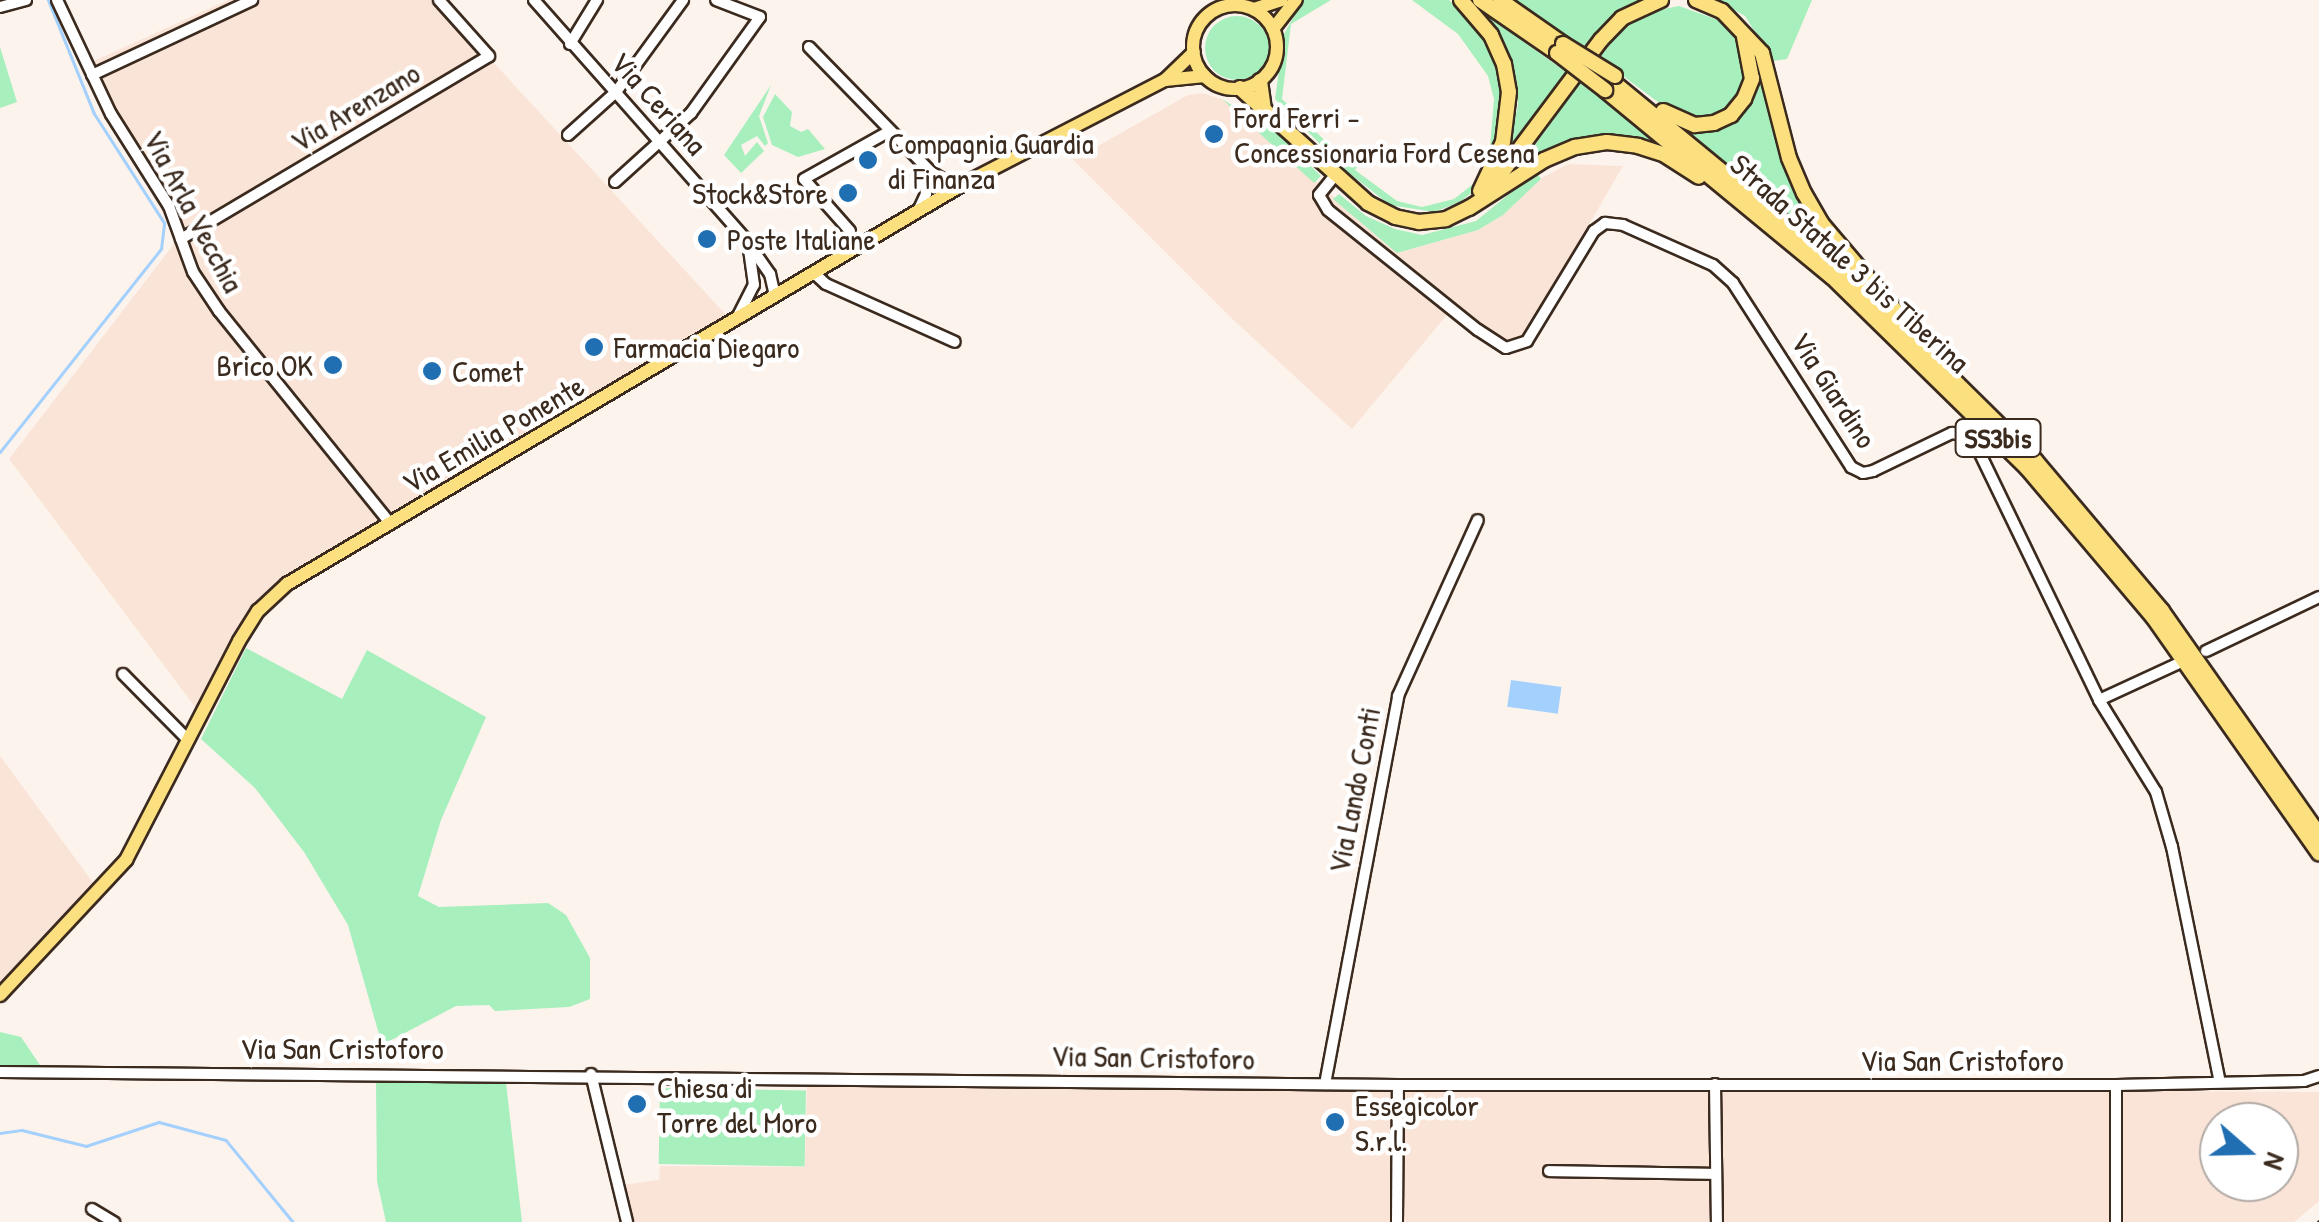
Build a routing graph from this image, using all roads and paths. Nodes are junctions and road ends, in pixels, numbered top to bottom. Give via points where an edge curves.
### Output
1 (26, 0) edge
2 (56, 0) edge
3 (252, 0) edge
4 (439, 0) edge
5 (534, 0) edge
6 (598, 0) edge
7 (682, 0) edge
8 (716, 0) edge
9 (1282, 0) edge
10 (1296, 0) edge
11 (1461, 0) edge
12 (1480, 0) edge
13 (1500, 0) edge
14 (1662, 0) edge
15 (1696, 0) edge
16 (0, 7) edge
17 (1254, 9) junction
18 (1741, 27) junction
19 (1274, 29) junction
20 (570, 44) junction
21 (810, 47) dead end
22 (1560, 49) junction
23 (1194, 52) junction
24 (92, 75) junction
25 (1205, 76) junction
26 (1165, 80) junction
27 (1260, 81) junction
28 (1611, 82) junction
29 (1240, 88) junction
30 (616, 92) junction
31 (1264, 111) junction
32 (890, 131) junction
33 (568, 135) dead end
34 (661, 141) junction
35 (928, 174) junction
36 (1336, 174) junction
37 (615, 182) dead end
38 (967, 182) junction
39 (942, 196) junction
40 (1469, 208) junction
41 (918, 211) junction
42 (1767, 220) junction
43 (850, 231) dead end
44 (181, 239) junction
45 (746, 240) junction
46 (814, 273) junction
47 (770, 274) junction
48 (754, 279) junction
49 (795, 283) junction
50 (774, 295) junction
51 (738, 317) junction
52 (955, 342) dead end
53 (1923, 346) junction
54 (1478, 520) dead end
55 (389, 522) junction
56 (2319, 596) edge
57 (2206, 651) dead end
58 (2176, 664) dead end
59 (123, 674) dead end
60 (2099, 700) junction
61 (188, 740) junction
62 (2319, 834) edge
63 (2319, 853) edge
64 (0, 995) edge
65 (0, 1072) edge
66 (592, 1074) junction
67 (2319, 1076) edge
68 (2220, 1082) junction
69 (1325, 1084) junction
70 (1715, 1084) junction
71 (2116, 1085) junction
72 (1398, 1086) junction
73 (1549, 1171) dead end
74 (1716, 1174) junction
75 (92, 1210) dead end
76 (114, 1222) edge
77 (627, 1222) edge
78 (1397, 1222) edge
79 (1717, 1222) edge
80 (2116, 1222) edge

1 - 16 street
2 - 24 street, Via Arla Vecchia
3 - 24 street
4 - 44 street, Via Arenzano via 489,56
5 - 20 street, Via Ceriana
6 - 20 street
7 - 30 street
8 - 34 street via 760,17 691,112
9 - 17 main road
10 - 19 main road
11 - 40 highway via 1491,35 1509,92 1503,142
12 - 22 highway, Strada Statale 3 bis Tiberina / SS3bis
13 - 22 highway, Strada Statale 3 bis Tiberina / SS3bis
14 - 40 highway via 1622,18 1601,40 1508,168
15 - 18 highway
17 - 19 main road
17 - 23 main road via 1231,5 1211,12 1196,34
18 - 28 highway via 1752,78 1731,115 1714,123 1694,125
18 - 53 highway via 1770,72 1804,194
19 - 27 main road via 1276,57
20 - 30 street, Via Ceriana
21 - 32 street
22 - 28 highway, Strada Statale 3 bis Tiberina / SS3bis, bridge
23 - 25 main road
23 - 26 main road, Via Emilia Ponente
24 - 44 street, Via Arla Vecchia via 169,206
25 - 26 main road, Via Emilia Ponente
25 - 29 main road
26 - 38 main road, Via Emilia Ponente
27 - 29 main road
27 - 31 highway
28 - 42 highway, Strada Statale 3 bis Tiberina / SS3bis
28 - 53 highway, Strada Statale 3 bis Tiberina / SS3bis via 1788,223
29 - 31 highway
30 - 33 street
30 - 34 street, Via Ceriana
31 - 36 highway
32 - 35 street
32 - 43 street via 804,180
34 - 37 street
34 - 45 street, Via Ceriana
35 - 38 street
35 - 39 street
35 - 41 street
36 - 40 highway via 1394,216 1420,222
36 - 60 street, Via Giardino via 1319,196 1328,210 1506,348 1527,341 1594,231 1606,223 1623,225 1712,265 1732,283 1852,467 1873,471 1952,433 1972,437
38 - 39 main road, Via Emilia Ponente
39 - 41 main road, Via Emilia Ponente
40 - 42 highway via 1544,160 1606,142 1664,155
41 - 46 main road, Via Emilia Ponente
42 - 63 highway, Strada Statale 3 bis Tiberina / SS3bis via 1927,365 2081,528 2153,617
44 - 55 street, Via Arla Vecchia via 219,311
45 - 47 street, Via Ceriana
45 - 48 street, Via Ceriana
46 - 49 main road, Via Emilia Ponente
46 - 52 street
47 - 49 street
47 - 50 street, Via Ceriana
48 - 50 street
48 - 51 street
49 - 50 main road, Via Emilia Ponente
50 - 51 main road, Via Emilia Ponente
51 - 55 main road, Via Emilia Ponente
53 - 62 highway, Strada Statale 3 bis Tiberina / SS3bis via 2162,611
54 - 69 street, Via Lando Conti via 1398,696
55 - 61 main road, Via Emilia Ponente via 286,584 258,611
56 - 57 street
58 - 60 street
59 - 61 street
60 - 68 street, Via Giardino via 2156,792
61 - 64 main road, Via Emilia Ponente via 126,860
65 - 66 street, Via San Cristoforo
66 - 69 street, Via San Cristoforo
66 - 77 street
67 - 68 street, Via San Cristoforo
68 - 71 street, Via San Cristoforo
69 - 72 street, Via San Cristoforo
70 - 71 street, Via San Cristoforo
70 - 72 street, Via San Cristoforo
70 - 74 street
71 - 80 street
72 - 78 street
73 - 74 street
74 - 79 street
75 - 76 street

